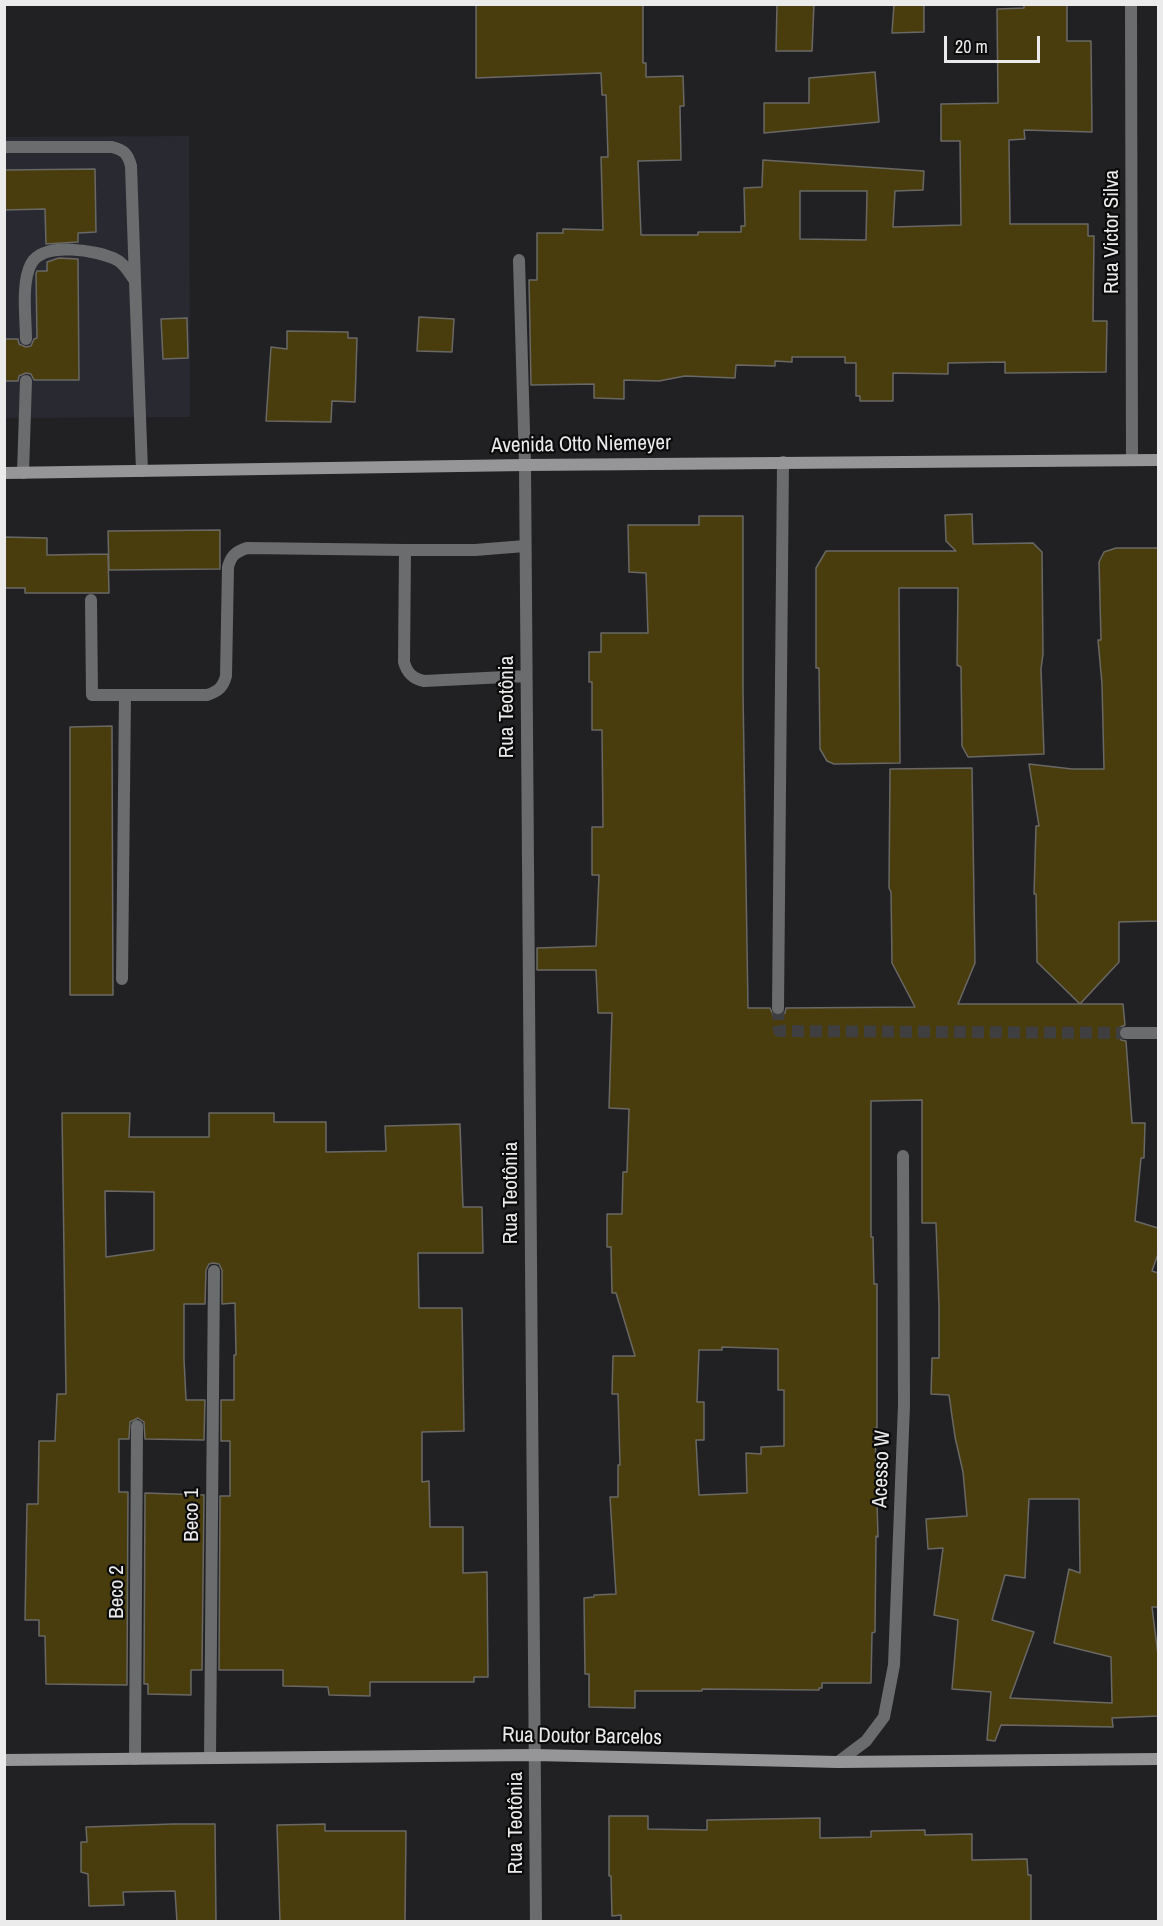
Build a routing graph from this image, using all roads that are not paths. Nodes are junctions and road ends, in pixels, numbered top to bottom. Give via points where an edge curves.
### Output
1 (1131, 4) edge
2 (4, 147) edge
3 (519, 260) dead end
4 (135, 281) junction
5 (26, 339) dead end
6 (26, 381) dead end
7 (1131, 460) junction
8 (1158, 460) edge
9 (783, 462) junction
10 (525, 465) junction
11 (142, 471) junction
12 (4, 473) edge
13 (23, 473) junction
14 (525, 546) junction
15 (405, 550) junction
16 (91, 600) dead end
17 (526, 676) junction
18 (125, 695) junction
19 (122, 979) dead end
20 (778, 1008) tunnel mouth
21 (1126, 1032) tunnel mouth
22 (1158, 1033) edge
23 (903, 1156) dead end
24 (213, 1271) dead end
25 (137, 1426) dead end
26 (535, 1755) junction
27 (210, 1758) junction
28 (135, 1759) junction
29 (1158, 1759) edge
30 (4, 1760) edge
31 (838, 1762) junction
32 (536, 1922) edge

1 - 7 street, Rua Victor Silva
2 - 4 street via 112,147 129,156
3 - 10 street, Rua Teotônia
4 - 5 street via 120,261 93,250 46,251 32,262 26,277
4 - 11 street
6 - 13 street
7 - 8 main road, Avenida Otto Niemeyer
7 - 9 main road, Avenida Otto Niemeyer
9 - 10 main road, Avenida Otto Niemeyer
9 - 20 street
10 - 11 main road, Avenida Otto Niemeyer
10 - 14 street, Rua Teotônia
11 - 13 main road, Avenida Otto Niemeyer
12 - 13 main road, Avenida Otto Niemeyer
14 - 15 street
14 - 17 street, Rua Teotônia
15 - 17 street via 405,662 411,676 424,681
15 - 18 street via 237,551 228,567 224,685 207,695
16 - 18 street via 92,695
17 - 26 street, Rua Teotônia
18 - 19 street
21 - 22 street
23 - 31 street, Acesso W via 904,1405 894,1665 884,1717 866,1741
24 - 27 street, Beco 1
25 - 28 street, Beco 2
26 - 27 main road, Rua Doutor Barcelos
26 - 31 main road, Rua Doutor Barcelos
26 - 32 street, Rua Teotônia
27 - 28 main road, Rua Doutor Barcelos
28 - 30 main road, Rua Doutor Barcelos
29 - 31 main road, Rua Doutor Barcelos

